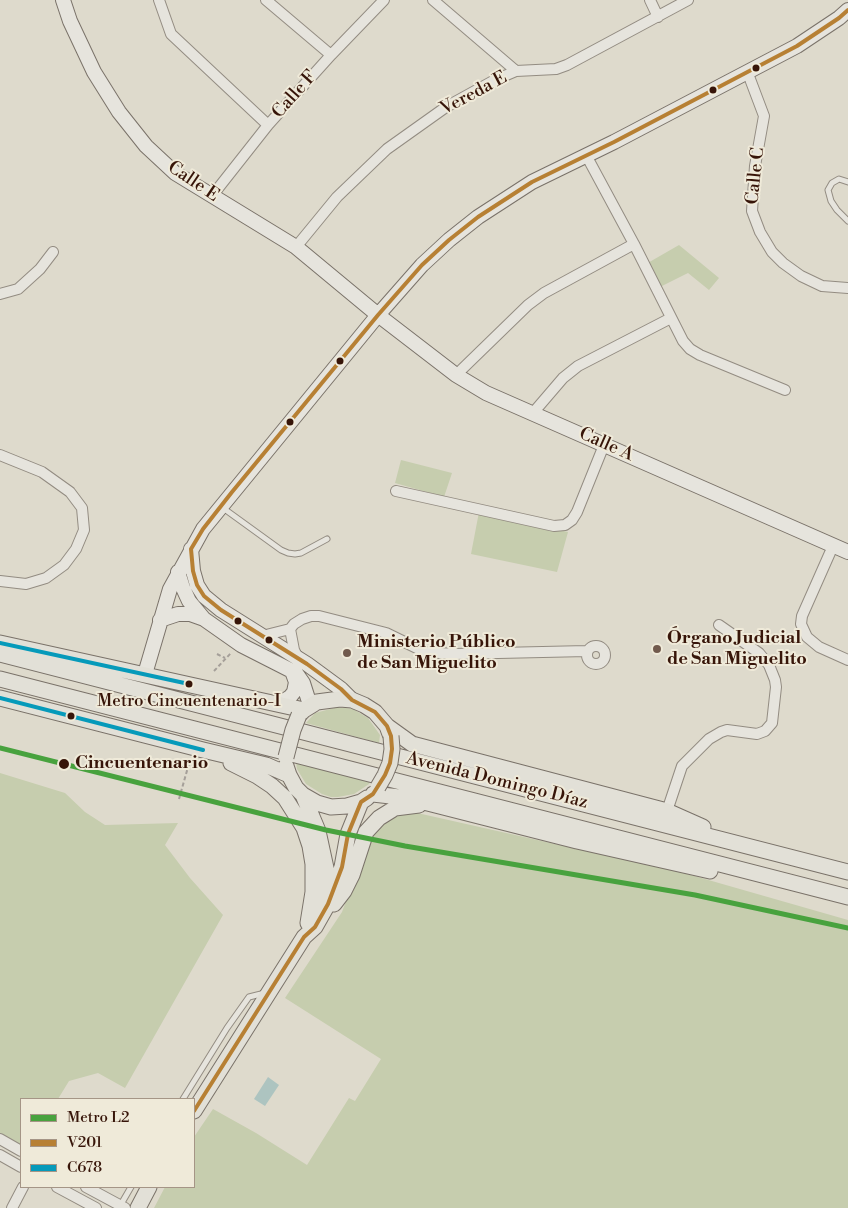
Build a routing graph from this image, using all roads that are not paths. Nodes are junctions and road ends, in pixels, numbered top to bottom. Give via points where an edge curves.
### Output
1 (63, 0) edge
2 (159, 0) edge
3 (266, 0) edge
4 (384, 0) edge
5 (433, 0) edge
6 (650, 0) edge
7 (688, 0) edge
8 (848, 10) edge
9 (658, 17) junction
10 (330, 55) junction
11 (516, 71) junction
12 (747, 71) junction
13 (268, 125) junction
14 (586, 155) junction
15 (848, 182) edge
16 (212, 196) junction
17 (848, 221) edge
18 (634, 244) junction
19 (296, 247) junction
20 (53, 252) dead end
21 (848, 288) edge
22 (0, 294) edge
23 (378, 315) junction
24 (671, 318) junction
25 (456, 375) junction
26 (785, 390) dead end
27 (533, 413) junction
28 (604, 445) junction
29 (0, 455) edge
30 (396, 491) dead end
31 (221, 506) junction
32 (326, 540) dead end
33 (833, 546) junction
34 (191, 549) junction
35 (848, 552) edge
36 (178, 572) junction
37 (0, 581) edge
38 (204, 619) junction
39 (160, 620) junction
40 (719, 625) dead end
41 (290, 629) junction
42 (262, 636) junction
43 (0, 643) edge
44 (587, 651) dead end
45 (0, 654) edge
46 (848, 660) edge
47 (295, 664) junction
48 (145, 674) junction
49 (0, 679) edge
50 (0, 698) edge
51 (352, 700) junction
52 (279, 704) junction
53 (304, 710) junction
54 (389, 731) junction
55 (198, 749) junction
56 (289, 775) junction
57 (371, 794) junction
58 (303, 795) junction
59 (437, 806) junction
60 (668, 811) junction
61 (736, 843) junction
62 (848, 872) edge
63 (786, 880) junction
64 (848, 896) edge
65 (309, 929) junction
66 (270, 992) junction
67 (184, 1098) edge
68 (195, 1109) edge
69 (0, 1139) edge
70 (20, 1150) edge
71 (0, 1155) edge
72 (20, 1166) edge
73 (22, 1188) edge
74 (59, 1188) edge
75 (88, 1188) edge
76 (131, 1188) edge
77 (148, 1188) edge
78 (123, 1207) edge
79 (12, 1208) edge
80 (96, 1208) edge
81 (138, 1208) edge

1 - 16 main road, Calle E via 94,72 119,112 146,146 175,173
2 - 13 street via 171,34
3 - 10 street
4 - 10 street, Calle F
5 - 11 street
6 - 9 street
7 - 9 street, Vereda E
8 - 12 main road via 796,46
9 - 11 street, Vereda E via 556,69
10 - 13 street, Calle F
11 - 19 street, Vereda E via 446,107 387,149 337,197
12 - 14 main road
12 - 21 street, Calle C via 764,116 755,166 752,211 760,232 782,263 801,276 822,286
13 - 16 street, Calle F
14 - 18 street
14 - 23 main road via 532,182 478,217 422,265
15 - 17 lane via 839,179 828,190 830,201
16 - 19 main road, Calle E
18 - 24 street
18 - 25 street via 544,293
19 - 23 main road, Calle E
20 - 22 street via 18,289
23 - 25 main road, Calle A
23 - 31 main road
24 - 26 street via 690,349
24 - 27 street via 578,366 563,378
25 - 27 main road, Calle A via 486,393
27 - 28 main road, Calle A
28 - 30 street via 577,512 565,525 554,526
28 - 33 main road, Calle A
29 - 37 street via 42,472 70,492 82,508 84,530 64,565 46,578 26,584
31 - 32 lane via 288,553 301,553
31 - 34 main road
33 - 35 main road, Calle A
33 - 46 street via 800,624 807,637 819,647
34 - 36 main road
34 - 42 main road via 193,571 204,596
36 - 38 main road via 189,601
36 - 39 main road
38 - 39 main road via 178,614
38 - 47 main road via 241,645
39 - 48 main road
40 - 60 street via 759,652 769,665 776,687 772,723 765,731 756,734 727,730 710,739 682,766
41 - 42 street
41 - 44 street via 302,619 319,616 386,633 425,652
41 - 47 street
42 - 47 main road
43 - 48 main road
45 - 61 main road, Avenida Domingo Díaz
47 - 51 main road via 341,689
47 - 52 main road via 294,692
47 - 53 main road via 303,683
48 - 52 main road
49 - 63 main road, Avenida Domingo Díaz
50 - 55 main road
51 - 53 main road via 327,700
51 - 54 main road via 375,712
52 - 53 main road
53 - 56 main road, bridge via 292,730 286,757
54 - 57 main road, bridge via 390,763 385,776
54 - 60 main road via 412,744
55 - 56 main road via 266,765
55 - 65 main road via 257,776 285,798 295,812 310,846 312,892
56 - 58 main road
57 - 58 main road via 347,806 332,807
57 - 59 main road via 402,797
57 - 65 main road via 348,834 342,867 328,904
58 - 65 main road via 318,832 326,868 323,891
59 - 63 main road via 721,873
59 - 65 main road via 395,808 379,818 366,832 344,891
60 - 61 main road
61 - 62 main road, Avenida Domingo Díaz
63 - 64 main road, Avenida Domingo Díaz
65 - 66 main road
66 - 67 lane via 249,997
66 - 68 main road
69 - 70 street
71 - 72 street
73 - 79 street
74 - 80 street
75 - 78 street
76 - 78 lane
77 - 81 main road

